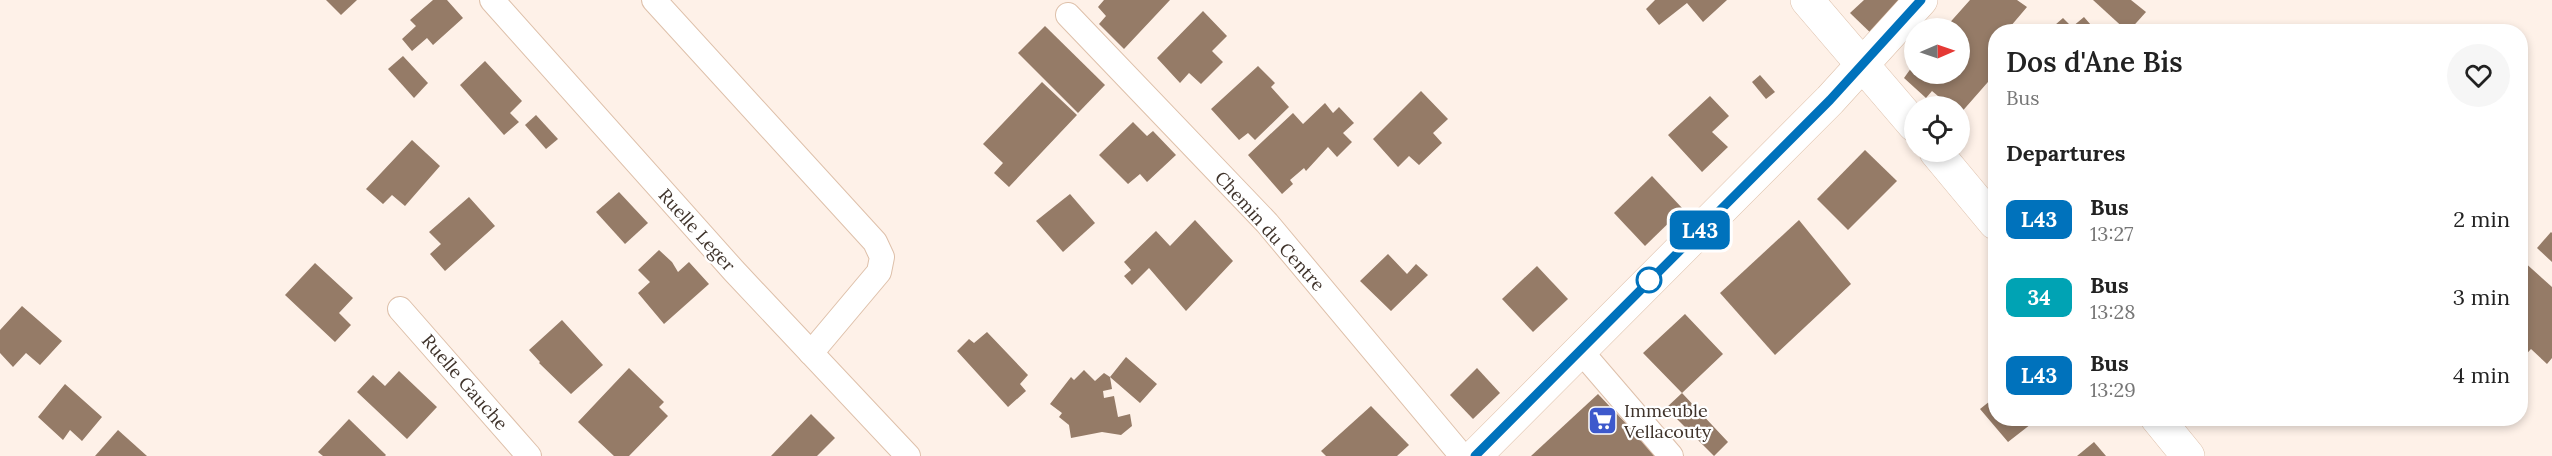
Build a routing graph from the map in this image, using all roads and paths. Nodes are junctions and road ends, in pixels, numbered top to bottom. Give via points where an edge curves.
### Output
1 (492, 0) edge
2 (654, 0) edge
3 (1807, 0) edge
4 (1921, 0) edge
5 (1068, 15) dead end
6 (1864, 64) junction
7 (1904, 113) edge
8 (1944, 162) edge
9 (1988, 215) edge
10 (400, 309) dead end
11 (1579, 349) junction
12 (811, 353) junction
13 (2164, 426) edge
14 (529, 456) edge
15 (908, 456) edge
16 (1462, 456) edge
17 (1475, 456) edge
18 (1671, 456) edge
19 (2188, 456) edge

1 - 12 street, Ruelle Leger
2 - 12 street via 875,242 882,257 879,272
3 - 6 street
4 - 6 street
5 - 16 street, Chemin du Centre via 1267,224
6 - 7 street
6 - 11 street
8 - 9 street
10 - 14 street, Ruelle Gauche
11 - 17 street
11 - 18 street
12 - 15 street, Ruelle Leger
13 - 19 street

